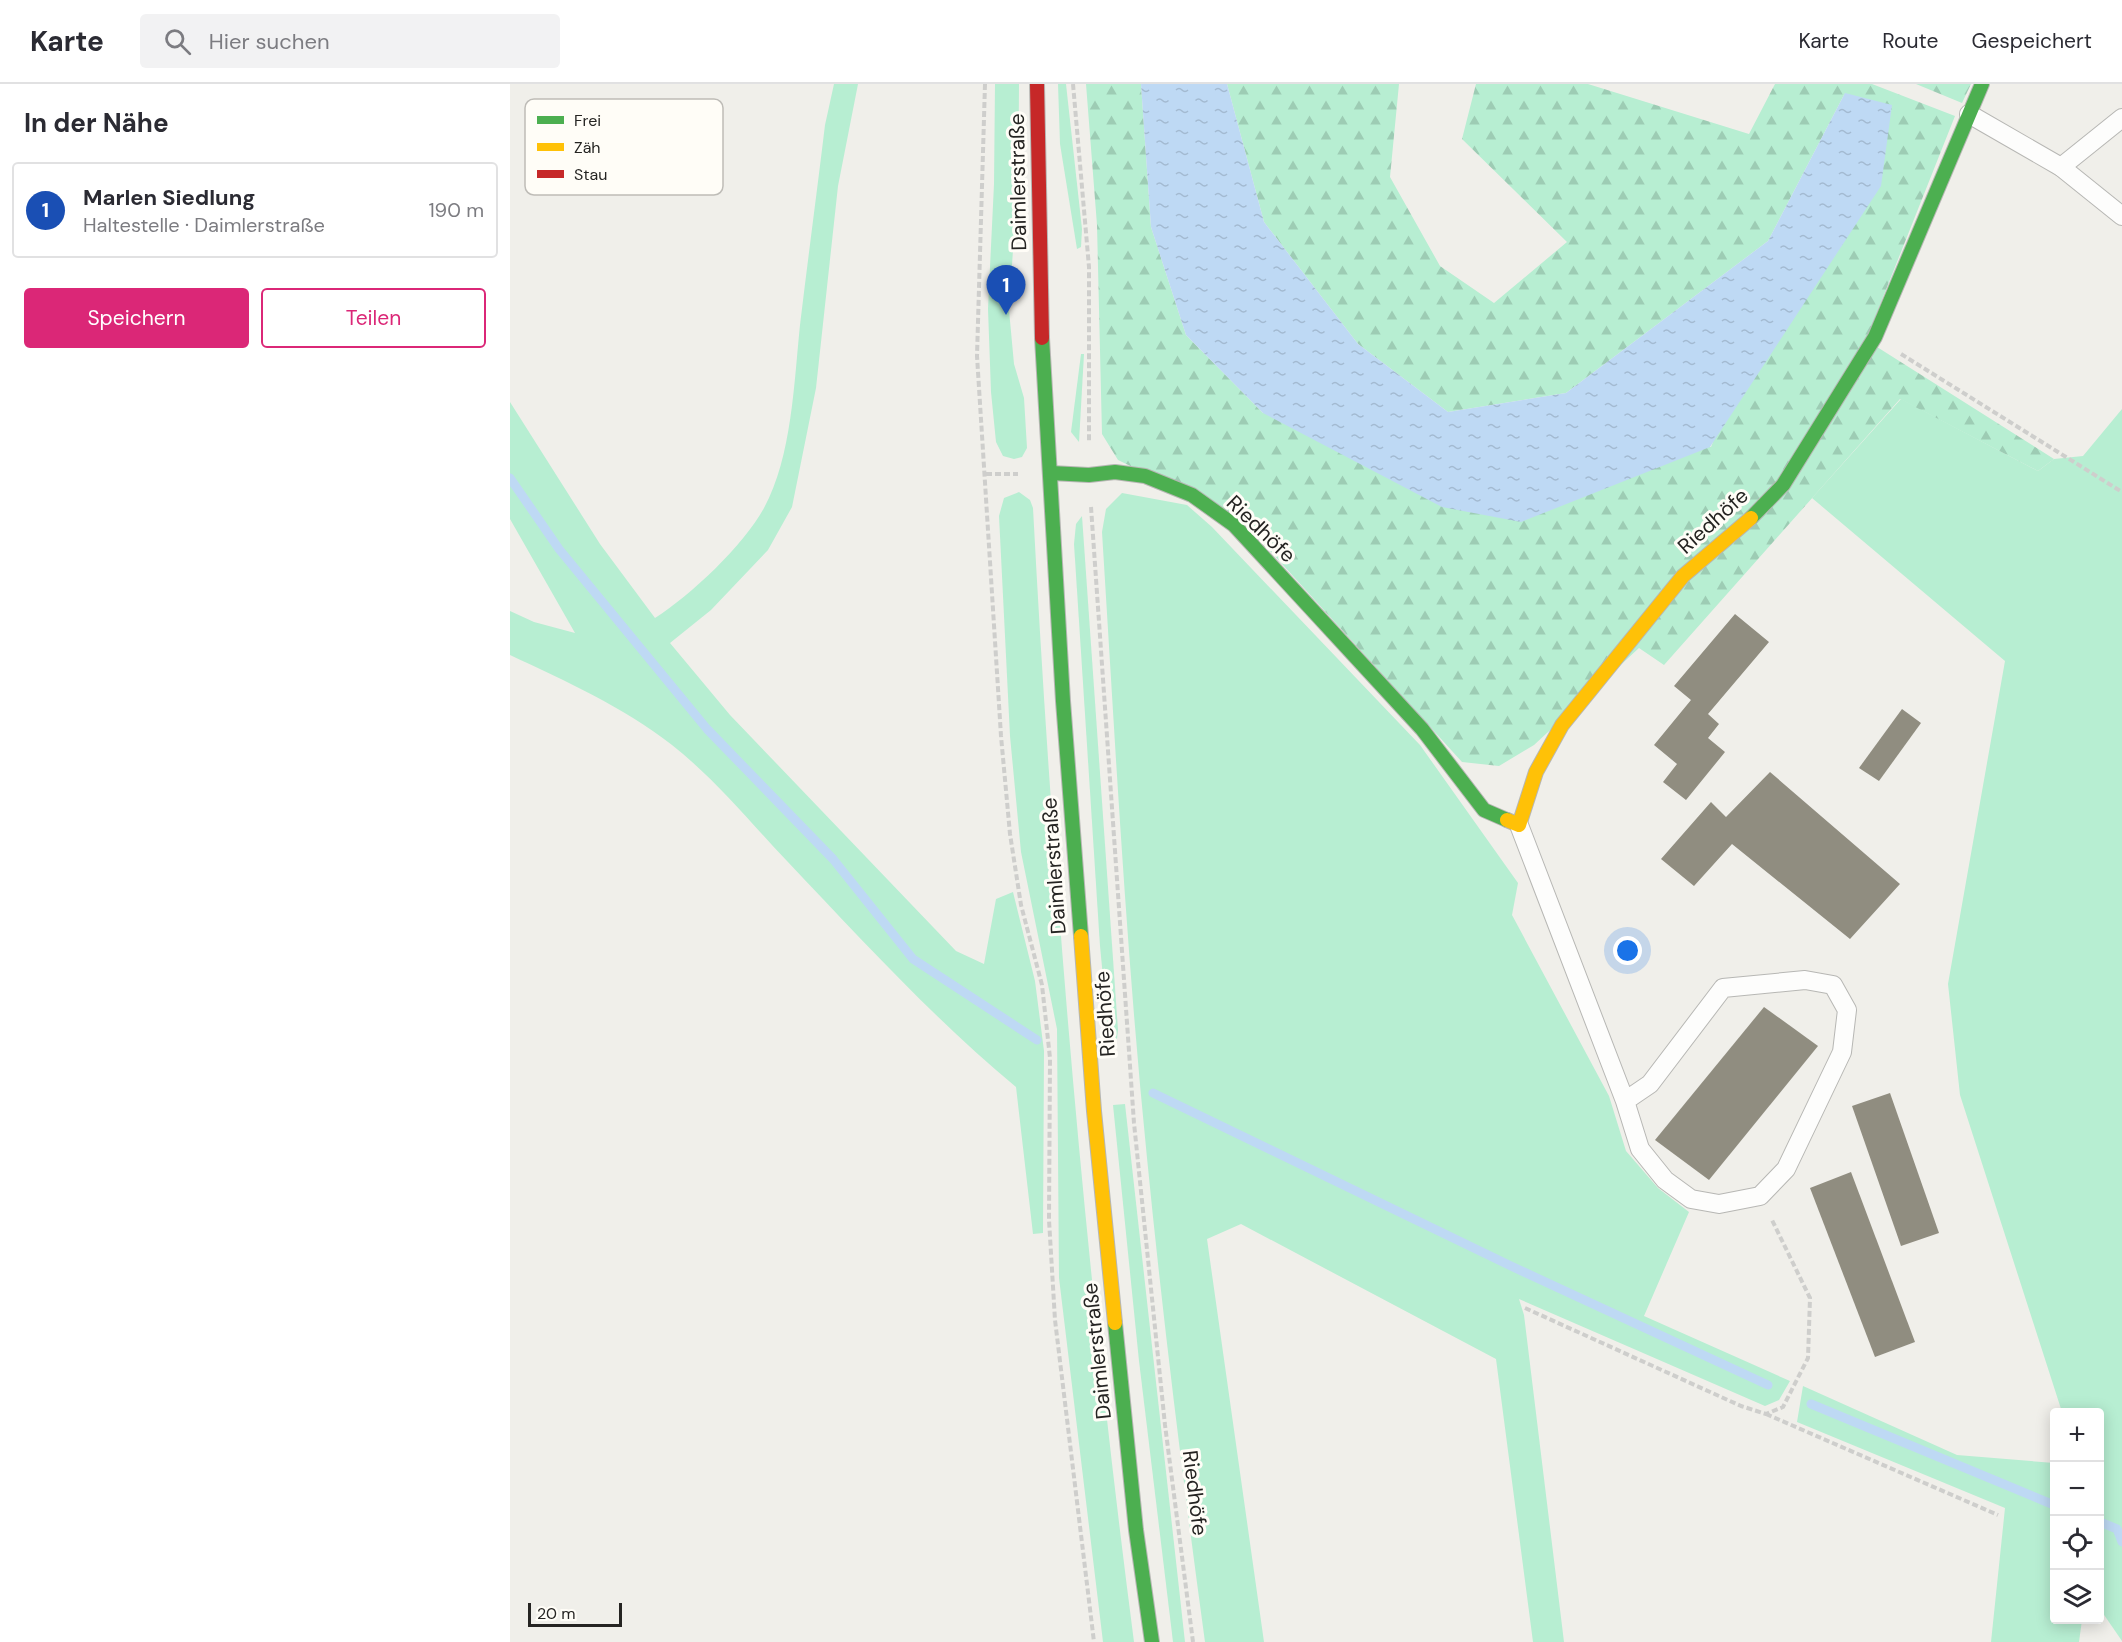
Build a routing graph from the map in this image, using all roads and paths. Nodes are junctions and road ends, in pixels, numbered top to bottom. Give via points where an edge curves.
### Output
1 (985, 84) edge
2 (1037, 84) edge
3 (1073, 84) edge
4 (1982, 84) edge
5 (1969, 114) junction
6 (2122, 118) edge
7 (2061, 167) junction
8 (2122, 216) edge
9 (1875, 337) junction
10 (1051, 473) junction
11 (1089, 475) junction
12 (2122, 492) edge
13 (1519, 825) junction
14 (1625, 1101) junction
15 (1760, 1196) junction
16 (1525, 1308) dead end
17 (1766, 1414) junction
18 (1998, 1515) dead end
19 (1094, 1642) edge
20 (1152, 1642) edge
21 (1193, 1642) edge

1 - 19 path via 978,356 1001,736 1010,834 1042,985 1050,1058 1048,1220 1055,1320
2 - 10 main road, Daimlerstraße via 1041,317
3 - 11 path via 1089,267
4 - 5 main road, Riedhöfe
5 - 7 lane
5 - 9 main road, Riedhöfe
6 - 7 lane
7 - 8 lane
9 - 12 path
9 - 13 main road, Riedhöfe via 1783,485 1743,527 1683,576 1562,725 1536,772
10 - 11 main road
10 - 20 main road, Daimlerstraße via 1063,701 1094,1111 1136,1530
11 - 13 main road, Riedhöfe via 1115,472 1145,476 1191,495 1234,525 1422,729 1484,810
11 - 21 path, Riedhöfe via 1134,1123 1165,1425
13 - 14 lane
14 - 15 lane via 1640,1149 1665,1180 1691,1198 1719,1204
14 - 15 lane via 1650,1084 1723,988 1805,980 1833,985 1847,1010 1842,1052 1786,1169
15 - 17 path via 1810,1298 1808,1358 1783,1407
16 - 17 path
17 - 18 path

